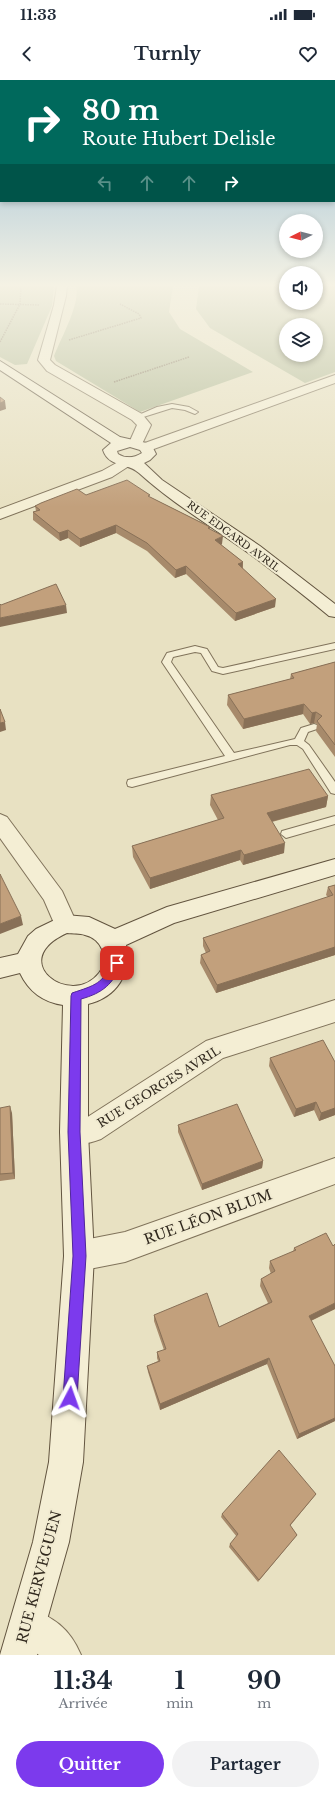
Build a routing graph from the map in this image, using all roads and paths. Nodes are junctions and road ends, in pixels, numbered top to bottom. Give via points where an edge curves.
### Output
1 (44, 360) edge
2 (181, 360) edge
3 (1, 370) edge
4 (335, 379) edge
5 (89, 390) junction
6 (195, 412) dead end
7 (137, 417) junction
8 (138, 447) junction
9 (121, 458) junction
10 (0, 514) edge
11 (335, 594) edge
12 (335, 612) edge
13 (335, 646) edge
14 (314, 727) dead end
15 (299, 742) junction
16 (231, 757) junction
17 (132, 783) dead end
18 (335, 790) edge
19 (335, 820) edge
20 (0, 822) edge
21 (286, 834) dead end
22 (335, 867) edge
23 (65, 924) junction
24 (112, 941) junction
25 (29, 961) junction
26 (0, 968) edge
27 (76, 996) junction
28 (335, 1011) edge
29 (74, 1132) junction
30 (335, 1171) edge
31 (79, 1256) junction
32 (22, 1640) edge
33 (62, 1655) edge

1 - 5 street via 51,368
2 - 5 path
3 - 8 street, RUE EDGARD AVRIL via 115,440
3 - 9 street, RUE EDGARD AVRIL
4 - 8 street
5 - 7 street
6 - 7 lane via 184,406 169,406
7 - 8 street via 144,425
8 - 9 street
8 - 9 street via 115,446
8 - 11 street, RUE EDGARD AVRIL via 154,465 234,518
9 - 10 street via 107,474
9 - 12 street, RUE EDGARD AVRIL via 143,469 157,483 248,545
13 - 16 lane via 223,671 215,669 204,651 195,649 170,655 166,662
14 - 15 lane via 304,730
15 - 16 lane
15 - 18 lane via 306,747
16 - 17 lane
19 - 21 lane
20 - 23 street via 54,898
22 - 24 street via 166,916
23 - 24 street via 92,926 104,932
23 - 25 street via 39,938 32,948
24 - 27 street via 117,952 117,963 112,975 103,985 91,992
25 - 26 street
25 - 27 street via 31,973 37,983 48,991
27 - 29 street, RUE KERVEGUEN
28 - 29 street, RUE GEORGES AVRIL via 215,1049 91,1130
29 - 31 street, RUE KERVEGUEN
30 - 31 street, RUE LÉON BLUM via 125,1248
31 - 32 street, RUE KERVEGUEN via 66,1462 51,1542
32 - 33 street via 54,1643

